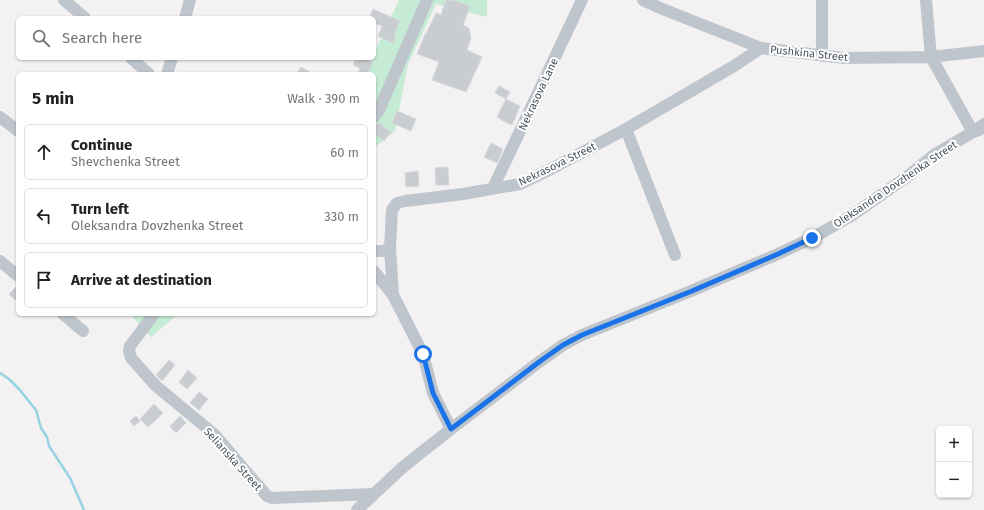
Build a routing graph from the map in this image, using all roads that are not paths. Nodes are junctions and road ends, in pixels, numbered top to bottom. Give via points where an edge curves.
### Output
1 (64, 0) edge
2 (190, 0) edge
3 (427, 0) edge
4 (582, 0) edge
5 (643, 0) edge
6 (822, 0) edge
7 (926, 0) edge
8 (661, 4) edge
9 (83, 16) edge
10 (186, 16) edge
11 (761, 48) junction
12 (984, 51) edge
13 (822, 56) junction
14 (931, 57) junction
15 (133, 60) edge
16 (171, 60) edge
17 (147, 72) edge
18 (168, 72) edge
19 (376, 114) edge
20 (0, 118) edge
21 (984, 124) edge
22 (626, 129) junction
23 (16, 130) edge
24 (978, 130) edge
25 (493, 188) junction
26 (390, 247) junction
27 (376, 251) edge
28 (675, 255) dead end
29 (0, 261) edge
30 (376, 273) edge
31 (16, 274) edge
32 (393, 294) junction
33 (65, 316) edge
34 (152, 316) edge
35 (83, 331) dead end
36 (451, 429) junction
37 (374, 494) junction
38 (357, 510) edge

1 - 9 street
2 - 10 street
3 - 19 street
4 - 25 street, Nekrasova Lane
5 - 8 street, Pushkina Street
6 - 13 street
7 - 14 street
8 - 11 street, Pushkina Street
11 - 13 street, Pushkina Street
11 - 22 street, Nekrasova Street
12 - 14 street, Pushkina Street
13 - 14 street, Pushkina Street
14 - 24 street
15 - 17 street
16 - 18 street
20 - 23 street
21 - 24 street, Oleksandra Dovzhenka Street
22 - 25 street, Nekrasova Street via 520,184
22 - 28 street
24 - 36 street, Oleksandra Dovzhenka Street via 934,155 851,216 812,238 563,345
25 - 26 street, Nekrasova Street via 397,203 392,210
26 - 27 street via 384,251
26 - 32 street, Nekrasova Street
29 - 31 street
30 - 32 street
32 - 36 street via 423,354 433,393
33 - 35 street
34 - 37 street, Selianska Street via 130,346 130,358 156,386 214,434 267,496 272,498
36 - 37 street, Oleksandra Dovzhenka Street via 404,466
37 - 38 street, Oleksandra Dovzhenka Street

